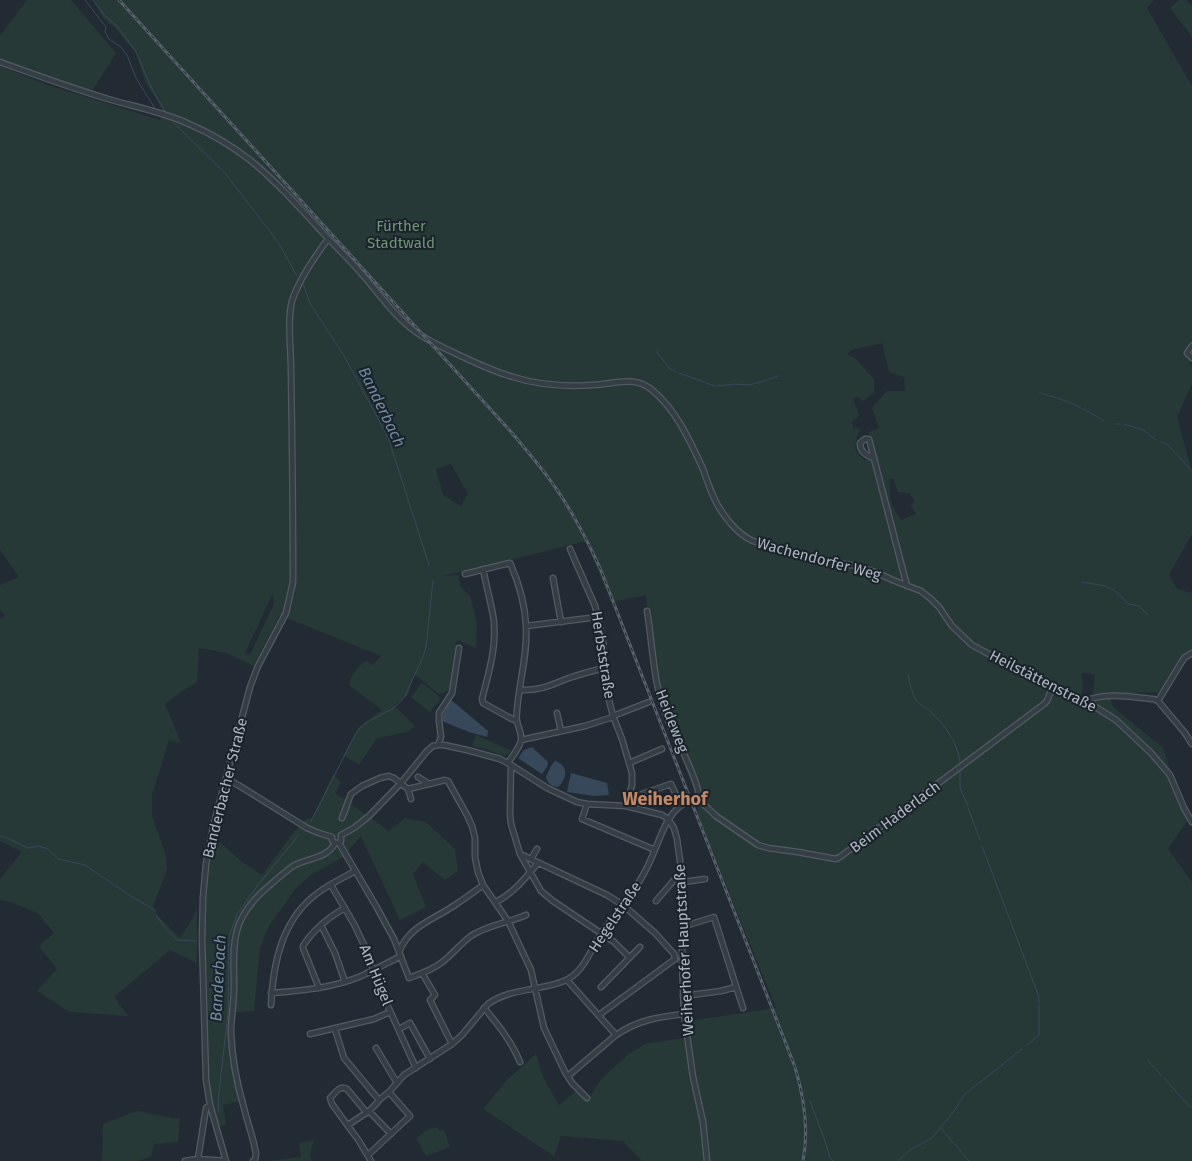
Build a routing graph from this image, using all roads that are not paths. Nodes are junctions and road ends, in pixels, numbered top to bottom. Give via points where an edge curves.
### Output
1 (0, 62) edge
2 (328, 239) junction
3 (1192, 346) edge
4 (1192, 358) edge
5 (873, 458) dead end
6 (570, 549) dead end
7 (483, 569) junction
8 (465, 574) dead end
9 (553, 578) dead end
10 (907, 586) junction
11 (647, 611) dead end
12 (598, 617) junction
13 (561, 622) junction
14 (526, 626) junction
15 (459, 648) dead end
16 (1192, 652) edge
17 (604, 668) junction
18 (1052, 688) junction
19 (520, 690) junction
20 (1158, 701) junction
21 (649, 702) dead end
22 (1085, 702) junction
23 (557, 713) dead end
24 (613, 716) junction
25 (517, 721) junction
26 (561, 731) junction
27 (521, 740) junction
28 (1192, 744) edge
29 (438, 745) junction
30 (662, 749) dead end
31 (629, 763) junction
32 (510, 764) junction
33 (412, 771) junction
34 (418, 777) junction
35 (226, 778) junction
36 (401, 783) junction
37 (429, 784) junction
38 (420, 786) junction
39 (408, 789) junction
40 (629, 794) junction
41 (411, 798) dead end
42 (699, 800) junction
43 (587, 804) junction
44 (681, 805) junction
45 (626, 806) junction
46 (342, 818) dead end
47 (668, 819) junction
48 (1192, 822) edge
49 (341, 835) junction
50 (332, 837) junction
51 (337, 843) junction
52 (537, 849) dead end
53 (655, 850) junction
54 (520, 854) junction
55 (531, 859) junction
56 (538, 863) junction
57 (355, 871) junction
58 (530, 872) junction
59 (681, 872) junction
60 (704, 879) dead end
61 (683, 882) junction
62 (331, 885) junction
63 (484, 885) junction
64 (656, 901) dead end
65 (496, 902) junction
66 (623, 905) junction
67 (345, 908) junction
68 (526, 915) dead end
69 (508, 921) junction
70 (321, 925) junction
71 (682, 927) junction
72 (602, 934) junction
73 (640, 947) dead end
74 (400, 954) junction
75 (629, 957) junction
76 (675, 959) junction
77 (682, 959) junction
78 (373, 971) junction
79 (422, 973) junction
80 (567, 980) junction
81 (345, 982) junction
82 (601, 987) dead end
83 (736, 987) junction
84 (319, 988) junction
85 (536, 988) junction
86 (271, 993) junction
87 (683, 996) junction
88 (271, 1005) dead end
89 (484, 1008) junction
90 (743, 1008) dead end
91 (390, 1012) junction
92 (684, 1014) junction
93 (599, 1015) junction
94 (335, 1029) junction
95 (399, 1029) junction
96 (310, 1034) dead end
97 (616, 1034) junction
98 (452, 1044) junction
99 (376, 1048) dead end
100 (430, 1059) junction
101 (520, 1062) dead end
102 (416, 1068) junction
103 (568, 1076) junction
104 (397, 1083) junction
105 (388, 1092) junction
106 (587, 1098) dead end
107 (379, 1100) junction
108 (210, 1105) junction
109 (368, 1112) junction
110 (348, 1125) junction
111 (390, 1134) junction
112 (368, 1155) junction
113 (198, 1159) junction
114 (191, 1160) edge
115 (185, 1161) edge
116 (226, 1161) edge
117 (253, 1161) edge
118 (371, 1161) edge
119 (707, 1161) edge

1 - 2 street, Wachendorfer Weg via 202,130 252,162
2 - 10 street, Wachendorfer Weg via 404,322 460,355 532,382 585,386 635,381 651,389 663,400 688,438 721,511 745,538 818,560 857,566
2 - 35 street, Banderbacher Straße via 299,286 291,307 293,582 283,618 254,676
3 - 4 street via 1187,352
5 - 10 street
6 - 12 street, Herbststraße
7 - 8 street
7 - 14 street via 510,563 523,602
7 - 25 street via 494,637 482,699 483,703
9 - 13 street
10 - 18 street, Heilstättenstraße via 931,599 972,645
11 - 42 street, Heideweg via 660,699 689,767
12 - 13 street
12 - 17 street, Herbststraße
13 - 14 street
14 - 19 street
15 - 29 street via 452,693 439,713 441,736
16 - 20 street via 1184,658
17 - 19 street via 551,686
17 - 24 street, Herbststraße
18 - 22 street, Heilstättenstraße
18 - 42 street, Beim Haderlach via 1044,704 836,859 758,844 716,816
19 - 25 street
20 - 22 street via 1119,696 1093,698
20 - 28 street
21 - 24 street
22 - 48 street, Heilstättenstraße via 1116,720 1151,753 1170,776
23 - 26 street
24 - 26 street
24 - 31 street, Herbststraße
25 - 27 street
26 - 27 street
27 - 32 street
29 - 32 street via 484,754
29 - 33 street via 427,751
30 - 31 street
31 - 40 street, Herbststraße via 633,777
32 - 43 street via 547,788
32 - 54 street via 510,815
33 - 34 street
33 - 36 street
34 - 37 street
34 - 38 street
35 - 50 street via 307,828
35 - 108 street, Banderbacher Straße via 210,842 203,896 205,1056
36 - 39 street
36 - 46 street via 389,776 356,789
36 - 49 street via 369,816
37 - 38 street
37 - 63 street via 448,781 467,815 475,838 478,872
38 - 39 street
39 - 41 street
40 - 44 street via 639,795 671,784
40 - 45 street, Herbststraße
42 - 44 street
43 - 45 street
43 - 53 street via 582,819
44 - 47 street
45 - 47 street via 654,812
47 - 53 street, Hegelstraße
47 - 59 street, Weiherhofer Hauptstraße via 677,839
49 - 50 street via 336,833
49 - 51 street via 342,840
50 - 51 street
51 - 57 street
51 - 117 street via 328,852 294,866 273,882 248,908 235,937 231,1032 238,1083 256,1154
52 - 55 street
53 - 66 street, Hegelstraße via 642,878
54 - 55 street
54 - 58 street
55 - 56 street
56 - 58 street
56 - 66 street
57 - 62 street
57 - 74 street
58 - 65 street via 506,897
58 - 72 street via 541,891 553,902
59 - 61 street, Weiherhofer Hauptstraße
59 - 64 street
60 - 61 street
61 - 71 street, Weiherhofer Hauptstraße
62 - 67 street, Am Hügel
62 - 86 street via 307,903 288,928 277,958
63 - 65 street
63 - 74 street via 412,932
65 - 69 street
66 - 72 street, Hegelstraße
66 - 76 street via 655,933
67 - 70 street
67 - 78 street, Am Hügel
68 - 69 street
69 - 79 street via 470,936 440,964
69 - 85 street via 529,964
70 - 81 street
70 - 84 street via 303,948
71 - 77 street, Weiherhofer Hauptstraße
71 - 83 street via 714,917
72 - 75 street
72 - 80 street, Hegelstraße via 578,972
73 - 75 street
74 - 78 street
74 - 79 street via 409,978
75 - 82 street
76 - 77 street
76 - 93 street
77 - 87 street, Weiherhofer Hauptstraße
78 - 81 street
78 - 91 street, Am Hügel
79 - 98 street via 435,995 430,1000
80 - 85 street, Hegelstraße
80 - 93 street
81 - 84 street
83 - 87 street
83 - 90 street
84 - 86 street
85 - 89 street, Hegelstraße via 495,999
85 - 103 street via 544,1028
86 - 88 street
87 - 92 street, Weiherhofer Hauptstraße
89 - 98 street
89 - 101 street
91 - 94 street
91 - 95 street, Am Hügel
92 - 97 street via 648,1019
92 - 119 street, Weiherhofer Hauptstraße
93 - 97 street
94 - 96 street
94 - 107 street via 344,1058
95 - 100 street via 410,1024
95 - 102 street, Am Hügel
97 - 103 street
98 - 100 street
99 - 104 street
100 - 102 street
102 - 104 street
103 - 106 street
104 - 105 street
105 - 107 street
105 - 111 street via 410,1116
107 - 109 street
108 - 113 street via 206,1108
108 - 116 street, Banderbacher Straße
109 - 110 street
109 - 110 street via 348,1089 340,1088 330,1098
109 - 111 street
110 - 112 street
111 - 112 street
112 - 118 street
113 - 114 street
113 - 116 street
114 - 115 street

